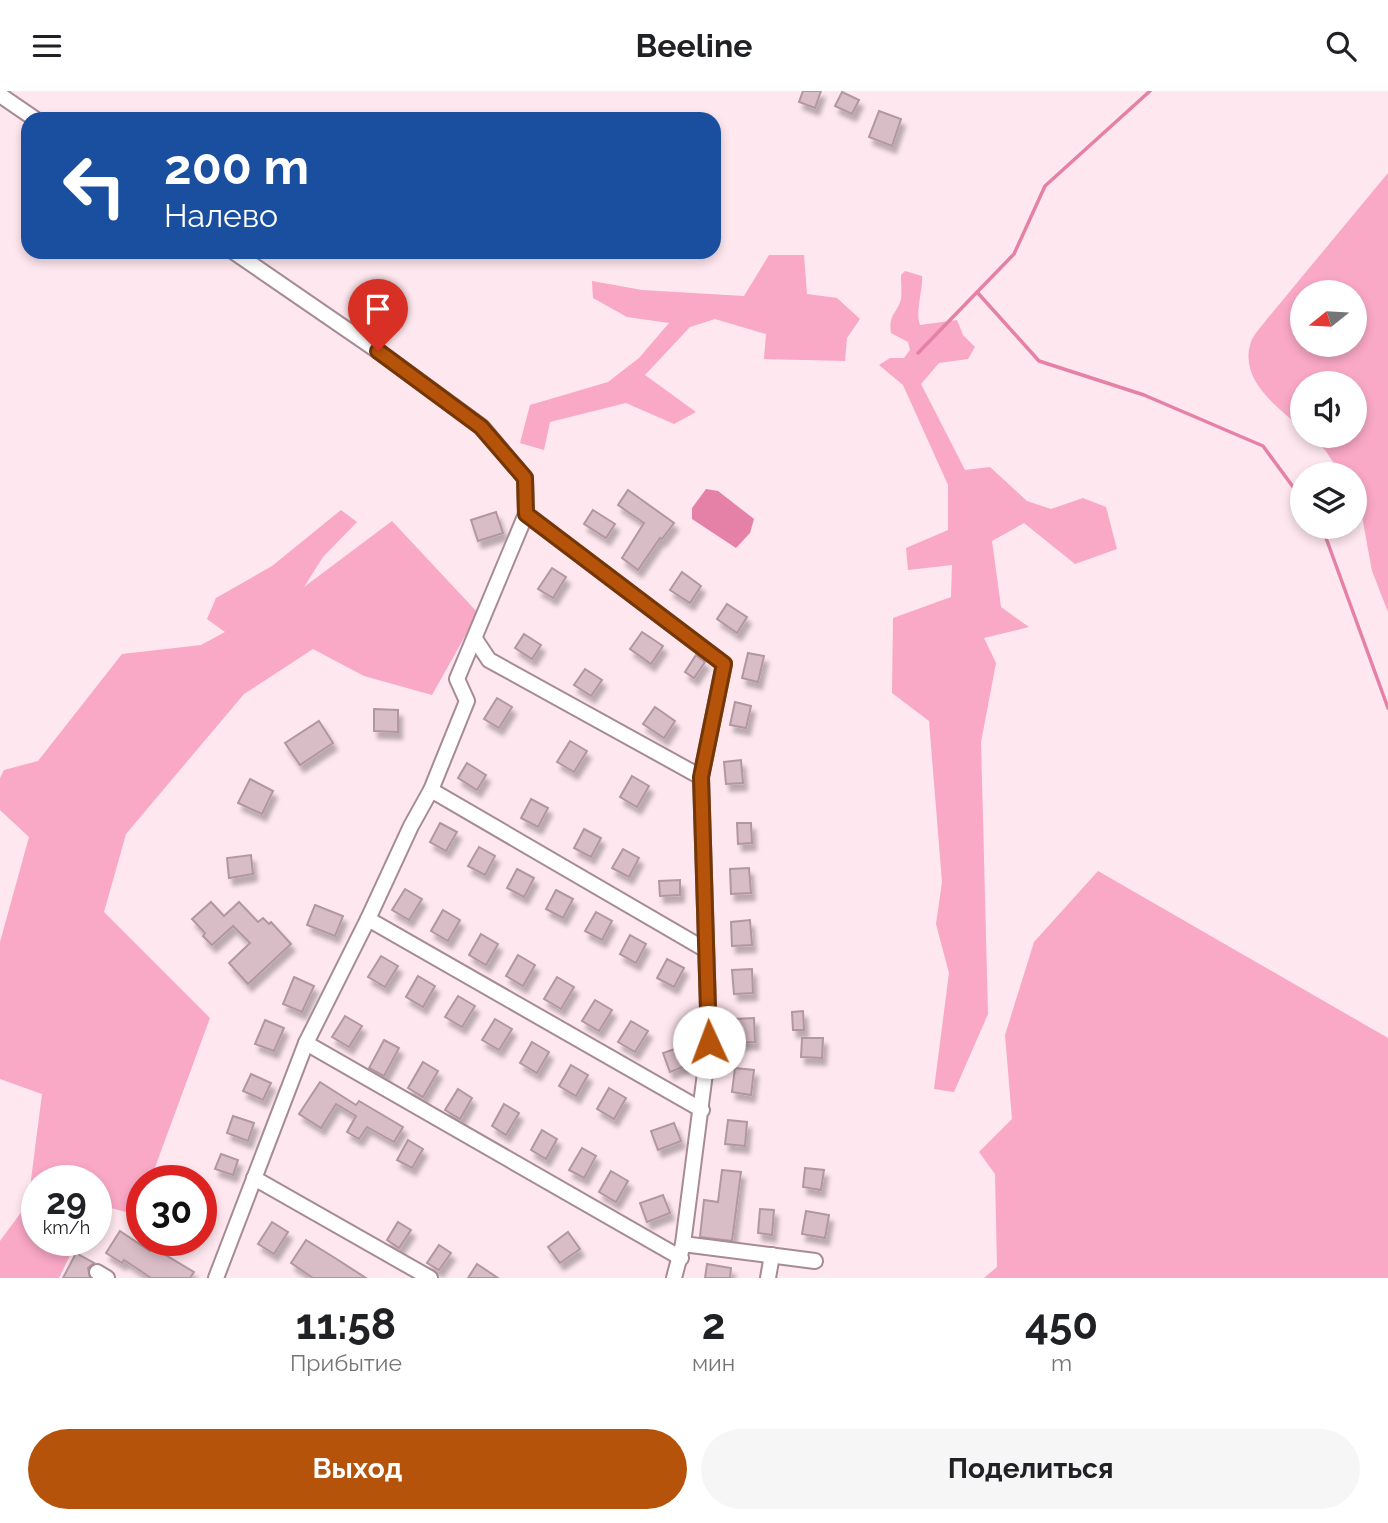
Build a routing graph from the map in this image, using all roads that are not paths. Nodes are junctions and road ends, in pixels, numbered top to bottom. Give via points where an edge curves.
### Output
1 (0, 95) edge
2 (25, 112) edge
3 (244, 259) edge
4 (526, 514) junction
5 (475, 639) junction
6 (701, 777) junction
7 (432, 790) junction
8 (368, 919) junction
9 (706, 950) junction
10 (306, 1043) junction
11 (702, 1109) junction
12 (254, 1178) junction
13 (682, 1251) junction
14 (772, 1255) junction
15 (815, 1261) dead end
16 (216, 1278) edge
17 (429, 1278) edge
18 (674, 1278) edge
19 (768, 1278) edge

1 - 2 street
3 - 4 street via 481,427 525,478
4 - 5 street
4 - 6 street via 724,664
5 - 6 street via 489,660
5 - 7 street via 457,679 467,701
6 - 9 street
7 - 8 street
7 - 9 street
8 - 10 street
8 - 11 street
9 - 11 street via 709,1042
10 - 12 street
10 - 13 street
11 - 13 street
12 - 16 street
12 - 17 street
13 - 14 street
13 - 18 street
14 - 15 street
14 - 19 street

